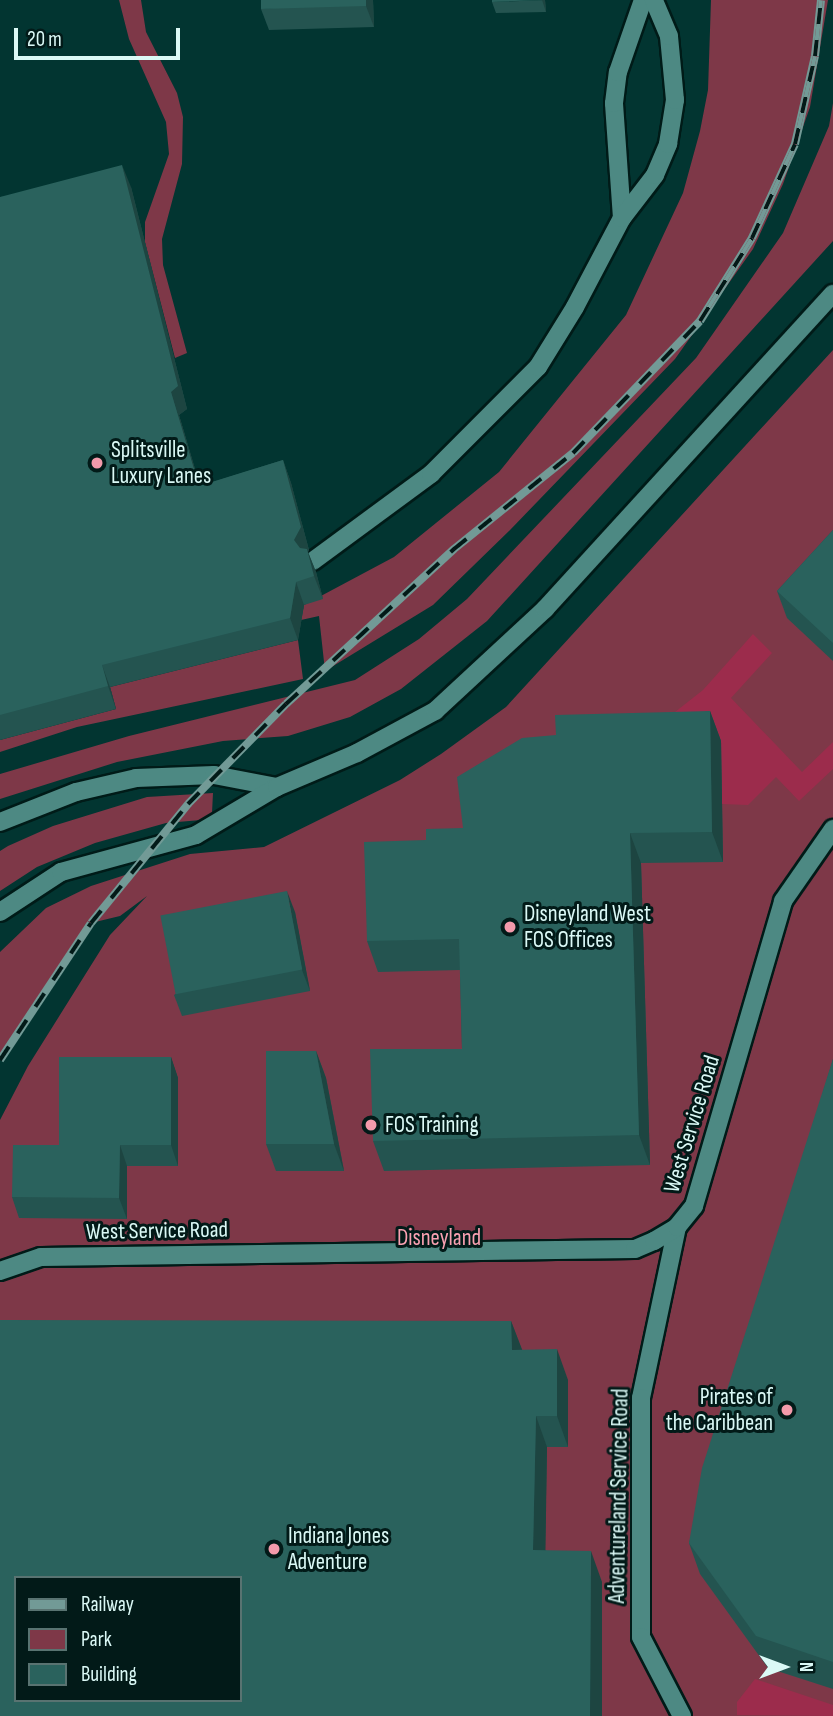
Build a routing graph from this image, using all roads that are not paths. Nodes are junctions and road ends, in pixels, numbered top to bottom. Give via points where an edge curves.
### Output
1 (643, 0) edge
2 (654, 0) edge
3 (622, 218) junction
4 (833, 294) edge
5 (313, 561) edge
6 (277, 787) junction
7 (0, 822) edge
8 (833, 829) edge
9 (0, 912) edge
10 (677, 1227) junction
11 (0, 1271) edge
12 (682, 1716) edge

1 - 3 lane via 618,72 614,103
2 - 3 lane via 669,36 675,100 668,144 655,175
3 - 5 lane via 538,367 431,474
4 - 6 lane via 545,609 435,710 357,753
6 - 7 lane via 214,775 136,778 76,792
6 - 9 lane via 196,835 61,872
8 - 10 lane, West Service Road via 783,901 705,1178 694,1206
10 - 11 lane, West Service Road via 635,1249 41,1257
10 - 12 lane, Adventureland Service Road via 641,1398 641,1637

